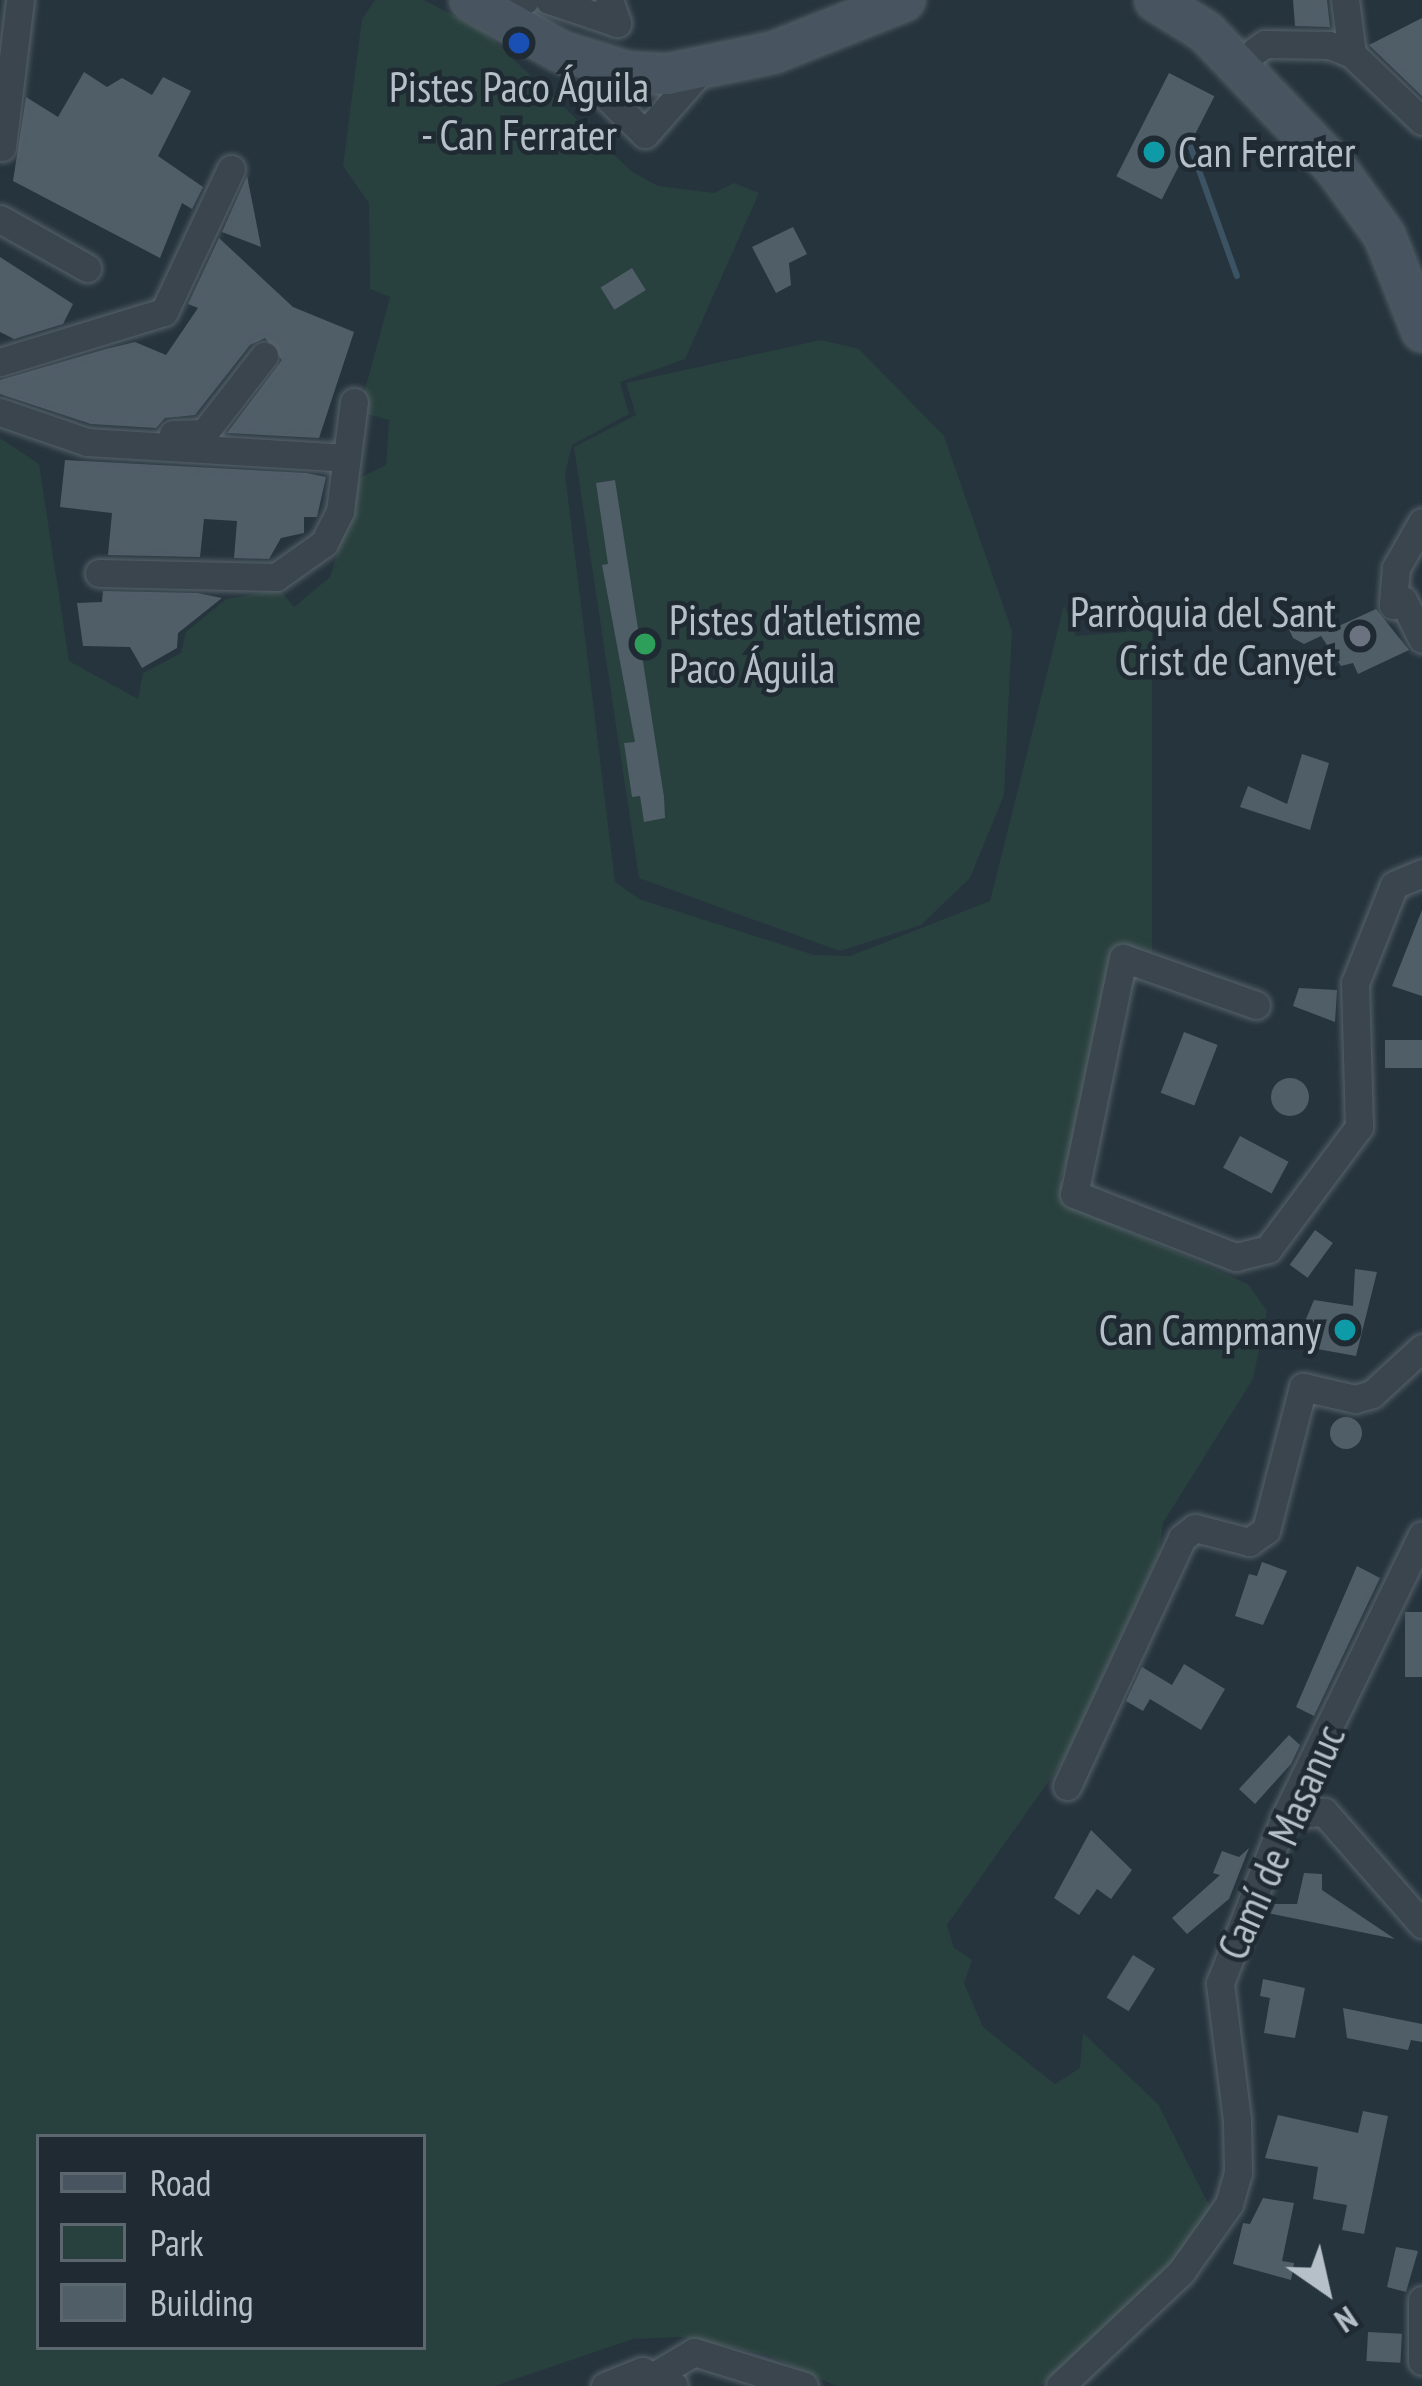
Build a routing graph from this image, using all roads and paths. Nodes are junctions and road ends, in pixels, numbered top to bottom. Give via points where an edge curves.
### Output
1 (20, 0) edge
2 (470, 0) edge
3 (609, 0) edge
4 (864, 0) edge
5 (904, 0) edge
6 (1155, 0) edge
7 (1196, 0) edge
8 (1345, 0) edge
9 (539, 14) edge
10 (760, 40) junction
11 (1255, 51) junction
12 (1352, 54) junction
13 (702, 70) junction
14 (647, 73) junction
15 (669, 112) junction
16 (627, 119) junction
17 (1422, 121) edge
18 (1298, 126) junction
19 (5, 149) edge
20 (231, 169) dead end
21 (0, 219) edge
22 (87, 268) dead end
23 (1422, 269) edge
24 (1422, 331) edge
25 (264, 356) dead end
26 (0, 362) edge
27 (354, 402) dead end
28 (0, 412) edge
29 (124, 446) junction
30 (347, 458) junction
31 (1422, 522) edge
32 (99, 574) dead end
33 (1422, 641) edge
34 (1422, 873) edge
35 (1256, 1006) dead end
36 (1422, 1348) edge
37 (1422, 1534) edge
38 (1067, 1786) dead end
39 (1286, 1815) junction
40 (1422, 1924) edge
41 (1422, 2300) edge
42 (1422, 2361) edge
43 (671, 2382) edge
44 (605, 2386) edge
45 (805, 2386) edge
46 (1060, 2386) edge

1 - 19 street
2 - 9 street
3 - 9 street via 617,23
4 - 10 street
5 - 13 street via 773,52
6 - 18 street via 1205,31
7 - 11 street
8 - 12 street
9 - 10 street via 639,52
9 - 14 street via 587,48
9 - 16 street
10 - 14 street
11 - 12 street via 1265,44 1329,45
11 - 18 street via 1253,65 1298,113
11 - 23 street via 1373,184
12 - 17 street
13 - 14 street
13 - 15 street
14 - 15 street via 661,81
14 - 16 street via 626,106
15 - 16 street via 645,134
18 - 24 street via 1384,235
20 - 26 street via 164,312
21 - 22 street
25 - 29 street via 204,434 144,435
27 - 30 street
28 - 29 street via 43,432
29 - 30 street
30 - 32 street via 340,511 324,543 276,577
31 - 33 street via 1396,568 1393,604 1403,600
34 - 35 street via 1394,885 1355,983 1359,1127 1268,1249 1236,1257 1074,1194 1124,958
36 - 38 street via 1372,1394 1354,1399 1303,1387 1266,1530 1249,1542 1195,1528 1182,1538
37 - 39 street, Camí de Masanuc
39 - 40 street via 1324,1812
39 - 46 street, Camí de Masanuc via 1220,1983 1237,2120 1229,2204 1181,2272
41 - 42 street
43 - 44 street via 626,2373
43 - 45 street via 694,2352

